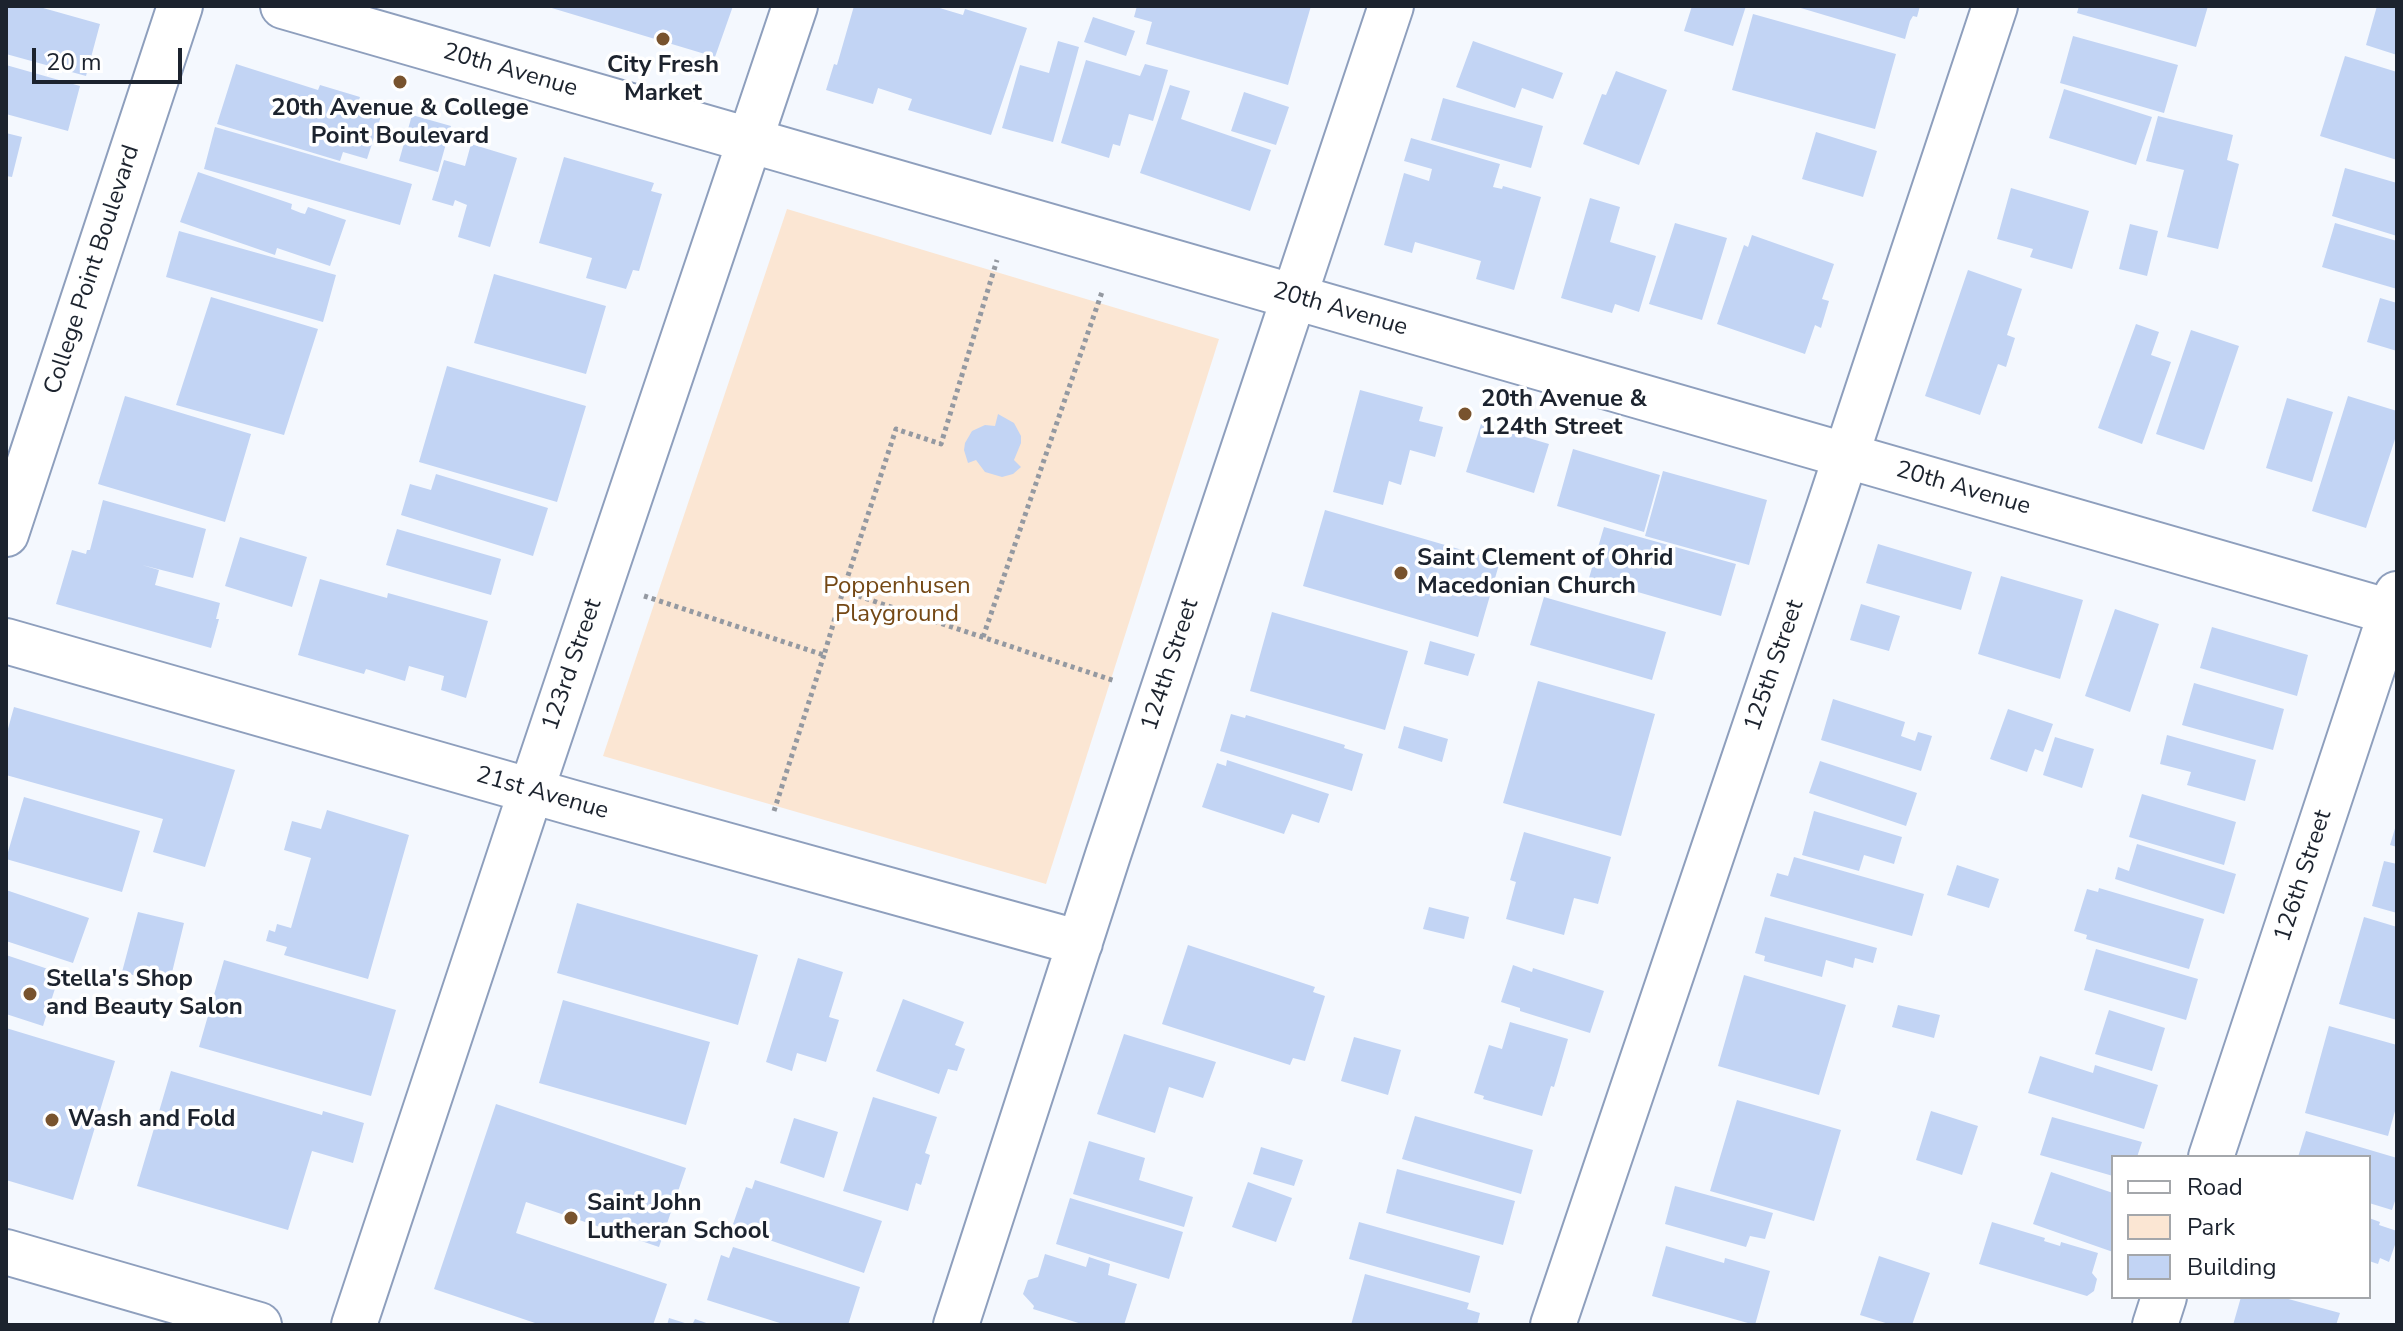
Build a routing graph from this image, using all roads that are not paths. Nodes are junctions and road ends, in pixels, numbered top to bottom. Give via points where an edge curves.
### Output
1 (180, 6) edge
2 (283, 6) edge
3 (795, 6) edge
4 (1391, 6) edge
5 (1995, 6) edge
6 (750, 140) junction
7 (1293, 296) junction
8 (1847, 455) junction
9 (6, 534) edge
10 (2395, 607) edge
11 (6, 641) edge
12 (531, 791) junction
13 (1080, 943) junction
14 (2212, 1155) edge
15 (6, 1252) edge
16 (2163, 1299) edge
17 (259, 1325) edge
18 (354, 1325) edge
19 (956, 1325) edge
20 (1553, 1325) edge
21 (2155, 1325) edge

1 - 9 street, College Point Boulevard
2 - 6 street, 20th Avenue
3 - 6 street, 123rd Street
4 - 7 street, 124th Street
5 - 8 street, 125th Street
6 - 7 street, 20th Avenue
6 - 12 street, 123rd Street
7 - 8 street, 20th Avenue
7 - 13 street, 124th Street
8 - 10 street, 20th Avenue
8 - 20 street, 125th Street
10 - 14 street, 126th Street
11 - 12 street, 21st Avenue
12 - 13 street, 21st Avenue
12 - 18 street, 123rd Street
13 - 19 street, 124th Street
15 - 17 street
16 - 21 street

